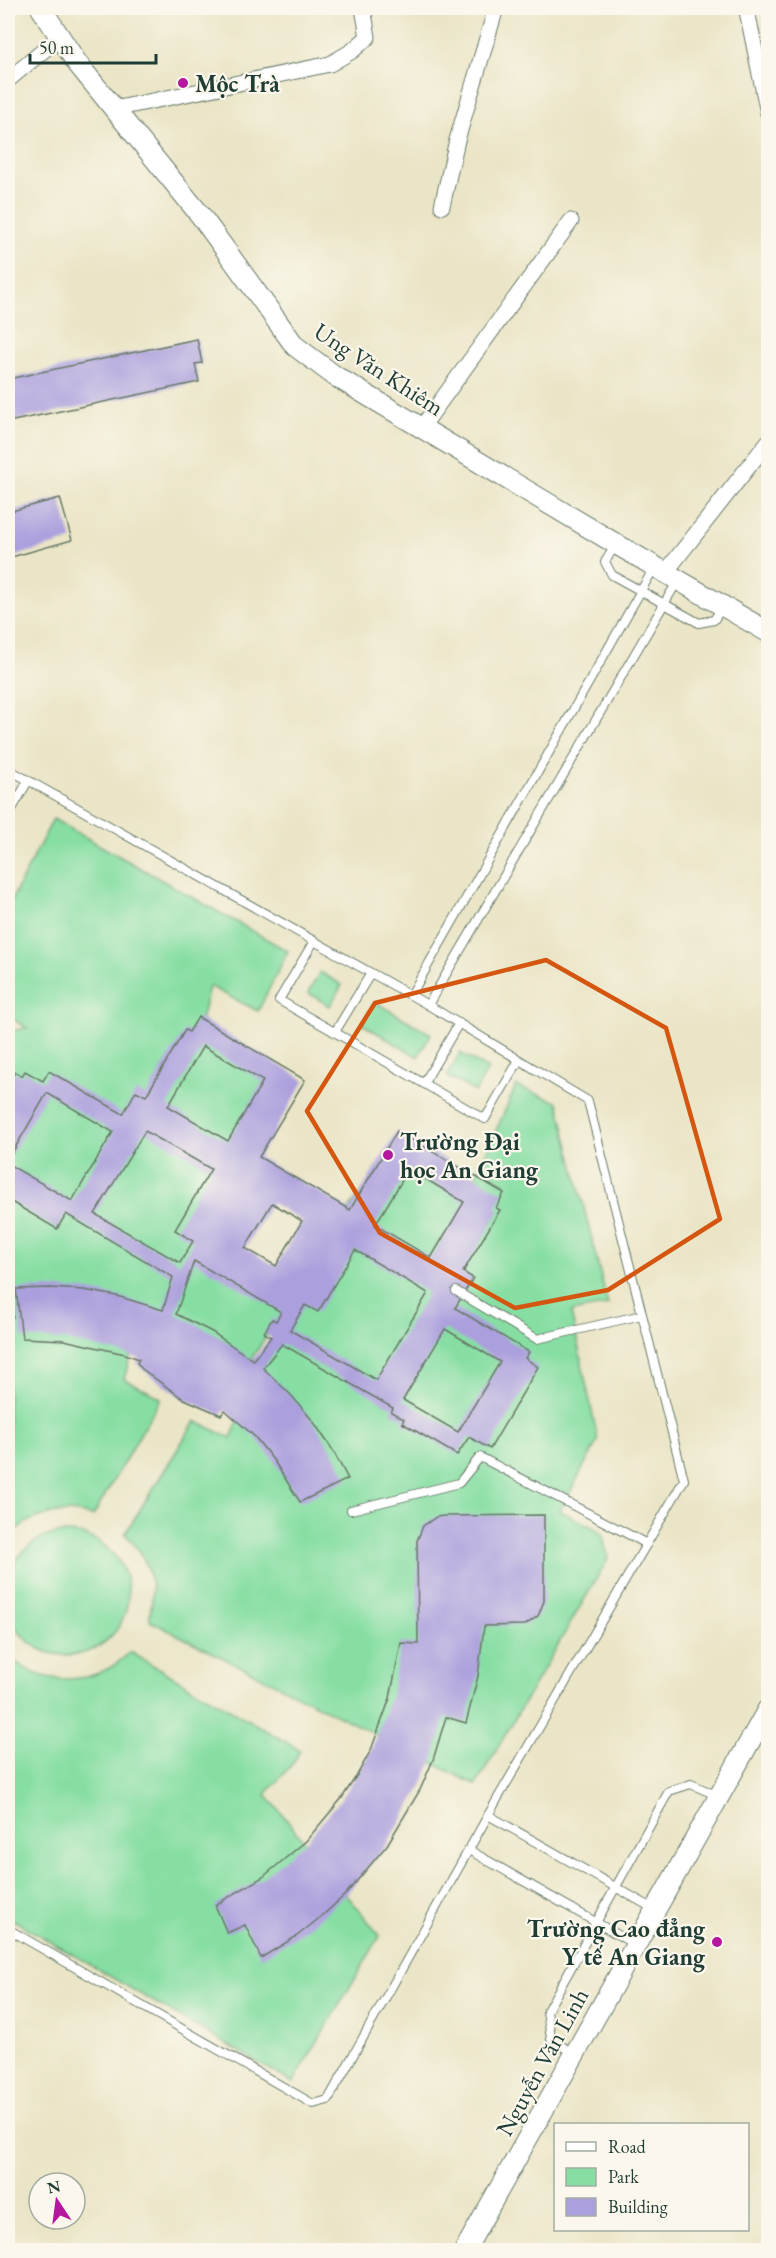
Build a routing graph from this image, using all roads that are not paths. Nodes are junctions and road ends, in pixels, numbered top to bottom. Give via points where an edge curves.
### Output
1 (41, 8) edge
2 (363, 8) edge
3 (496, 8) edge
4 (747, 11) dead end
5 (61, 36) junction
6 (8, 80) edge
7 (114, 109) junction
8 (768, 113) edge
9 (442, 206) dead end
10 (571, 220) dead end
11 (422, 427) junction
12 (768, 442) edge
13 (616, 544) junction
14 (666, 573) junction
15 (641, 591) junction
16 (664, 604) junction
17 (722, 606) junction
18 (768, 632) edge
19 (8, 769) edge
20 (28, 781) junction
21 (8, 816) edge
22 (314, 941) junction
23 (371, 973) junction
24 (411, 995) junction
25 (428, 1005) junction
26 (459, 1023) junction
27 (335, 1032) junction
28 (519, 1060) junction
29 (424, 1083) junction
30 (456, 1291) dead end
31 (642, 1315) junction
32 (351, 1510) dead end
33 (647, 1544) junction
34 (768, 1708) edge
35 (719, 1797) junction
36 (488, 1815) junction
37 (469, 1850) junction
38 (616, 1887) junction
39 (656, 1910) junction
40 (596, 1922) junction
41 (8, 1929) edge
42 (637, 1945) junction
43 (575, 2055) junction
44 (465, 2250) edge

1 - 5 street, Ung Văn Khiêm
2 - 7 street via 368,37 330,63
3 - 9 street
4 - 8 street
5 - 6 street
5 - 7 street, Ung Văn Khiêm
7 - 11 street, Ung Văn Khiêm via 201,216 295,346 335,376
10 - 11 street
11 - 13 street, Ung Văn Khiêm
12 - 14 street
13 - 14 street, Ung Văn Khiêm
13 - 15 lane via 605,561 612,575
14 - 15 lane
14 - 16 lane
14 - 17 street, Ung Văn Khiêm
15 - 16 lane
15 - 24 lane
16 - 17 lane via 699,623 714,620
16 - 25 lane
17 - 18 street, Ung Văn Khiêm
19 - 20 lane
20 - 21 lane
20 - 22 lane
22 - 23 lane
22 - 27 lane via 279,1000
23 - 24 lane
23 - 27 lane
24 - 25 lane
25 - 26 lane
26 - 28 lane
26 - 29 lane
27 - 29 lane
28 - 29 lane via 485,1119
28 - 31 lane via 588,1101
30 - 31 lane via 537,1339
31 - 33 lane via 684,1480
32 - 33 lane via 459,1483 480,1458
33 - 36 lane
34 - 35 street, Nguyễn Văn Linh
35 - 38 lane via 691,1784 669,1791
35 - 39 street, Nguyễn Văn Linh
36 - 37 lane
36 - 38 lane
37 - 40 lane
37 - 41 lane via 328,2100 313,2104
38 - 39 lane
38 - 40 lane
39 - 42 street, Nguyễn Văn Linh
40 - 42 lane
40 - 43 lane via 547,2011 551,2039
42 - 43 street, Nguyễn Văn Linh
43 - 44 street, Nguyễn Văn Linh

